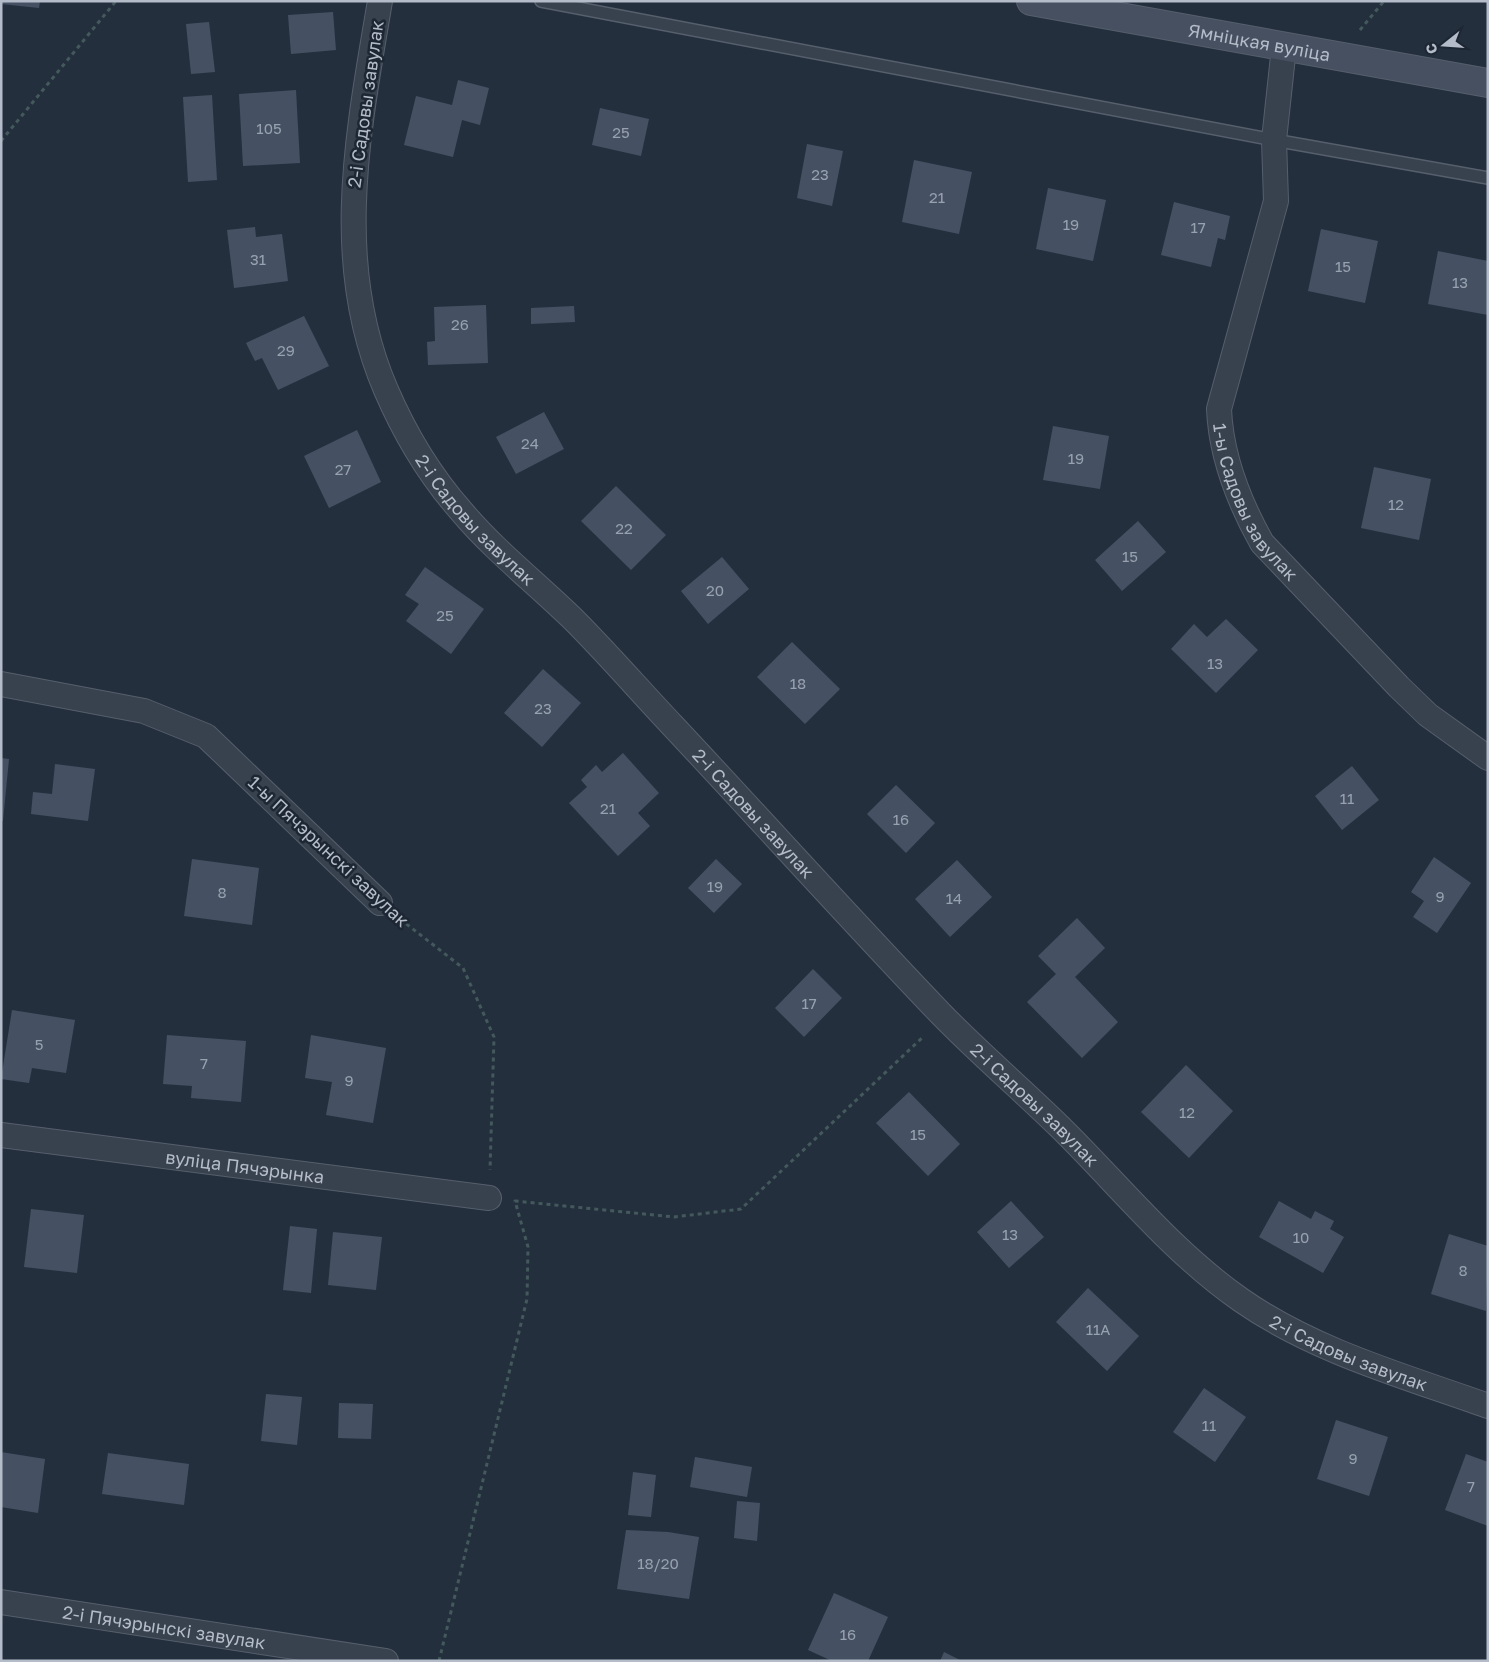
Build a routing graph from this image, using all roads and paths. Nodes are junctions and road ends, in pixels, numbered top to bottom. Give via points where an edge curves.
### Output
1 (116, 1) edge
2 (380, 1) edge
3 (541, 1) edge
4 (1031, 1) edge
5 (1284, 47) junction
6 (1488, 83) edge
7 (1274, 140) junction
8 (1, 142) edge
9 (1488, 178) edge
10 (1, 684) edge
11 (1488, 758) edge
12 (380, 903) joint
13 (944, 1017) junction
14 (1, 1135) edge
15 (490, 1198) junction
16 (515, 1201) junction
17 (1488, 1406) edge
18 (1, 1602) edge
19 (386, 1661) edge
20 (439, 1661) edge

1 - 8 path
2 - 13 street, 2-і Садовы завулак via 355,155 353,238 366,334 386,390 413,446 465,517 574,621
3 - 7 lane
4 - 5 main road, Ямніцкая вуліца
5 - 6 main road, Ямніцкая вуліца
5 - 7 street, 1-ы Садовы завулак
7 - 9 lane
7 - 11 street, 1-ы Садовы завулак via 1276,202 1219,409 1220,429 1236,489 1262,543 1300,584 1428,715
10 - 12 street, 1-ы Пячэрынскі завулак via 144,711 206,736
12 - 15 path, 1-ы Пячэрынскі завулак via 462,968 494,1037
13 - 16 path via 741,1209 674,1217
13 - 17 street, 2-і Садовы завулак via 1062,1129 1194,1263 1241,1300 1319,1343
14 - 15 street, вуліца Пячэрынка
15 - 16 path
16 - 20 path via 528,1247 527,1299
18 - 19 street, 2-і Пячэрынскі завулак

